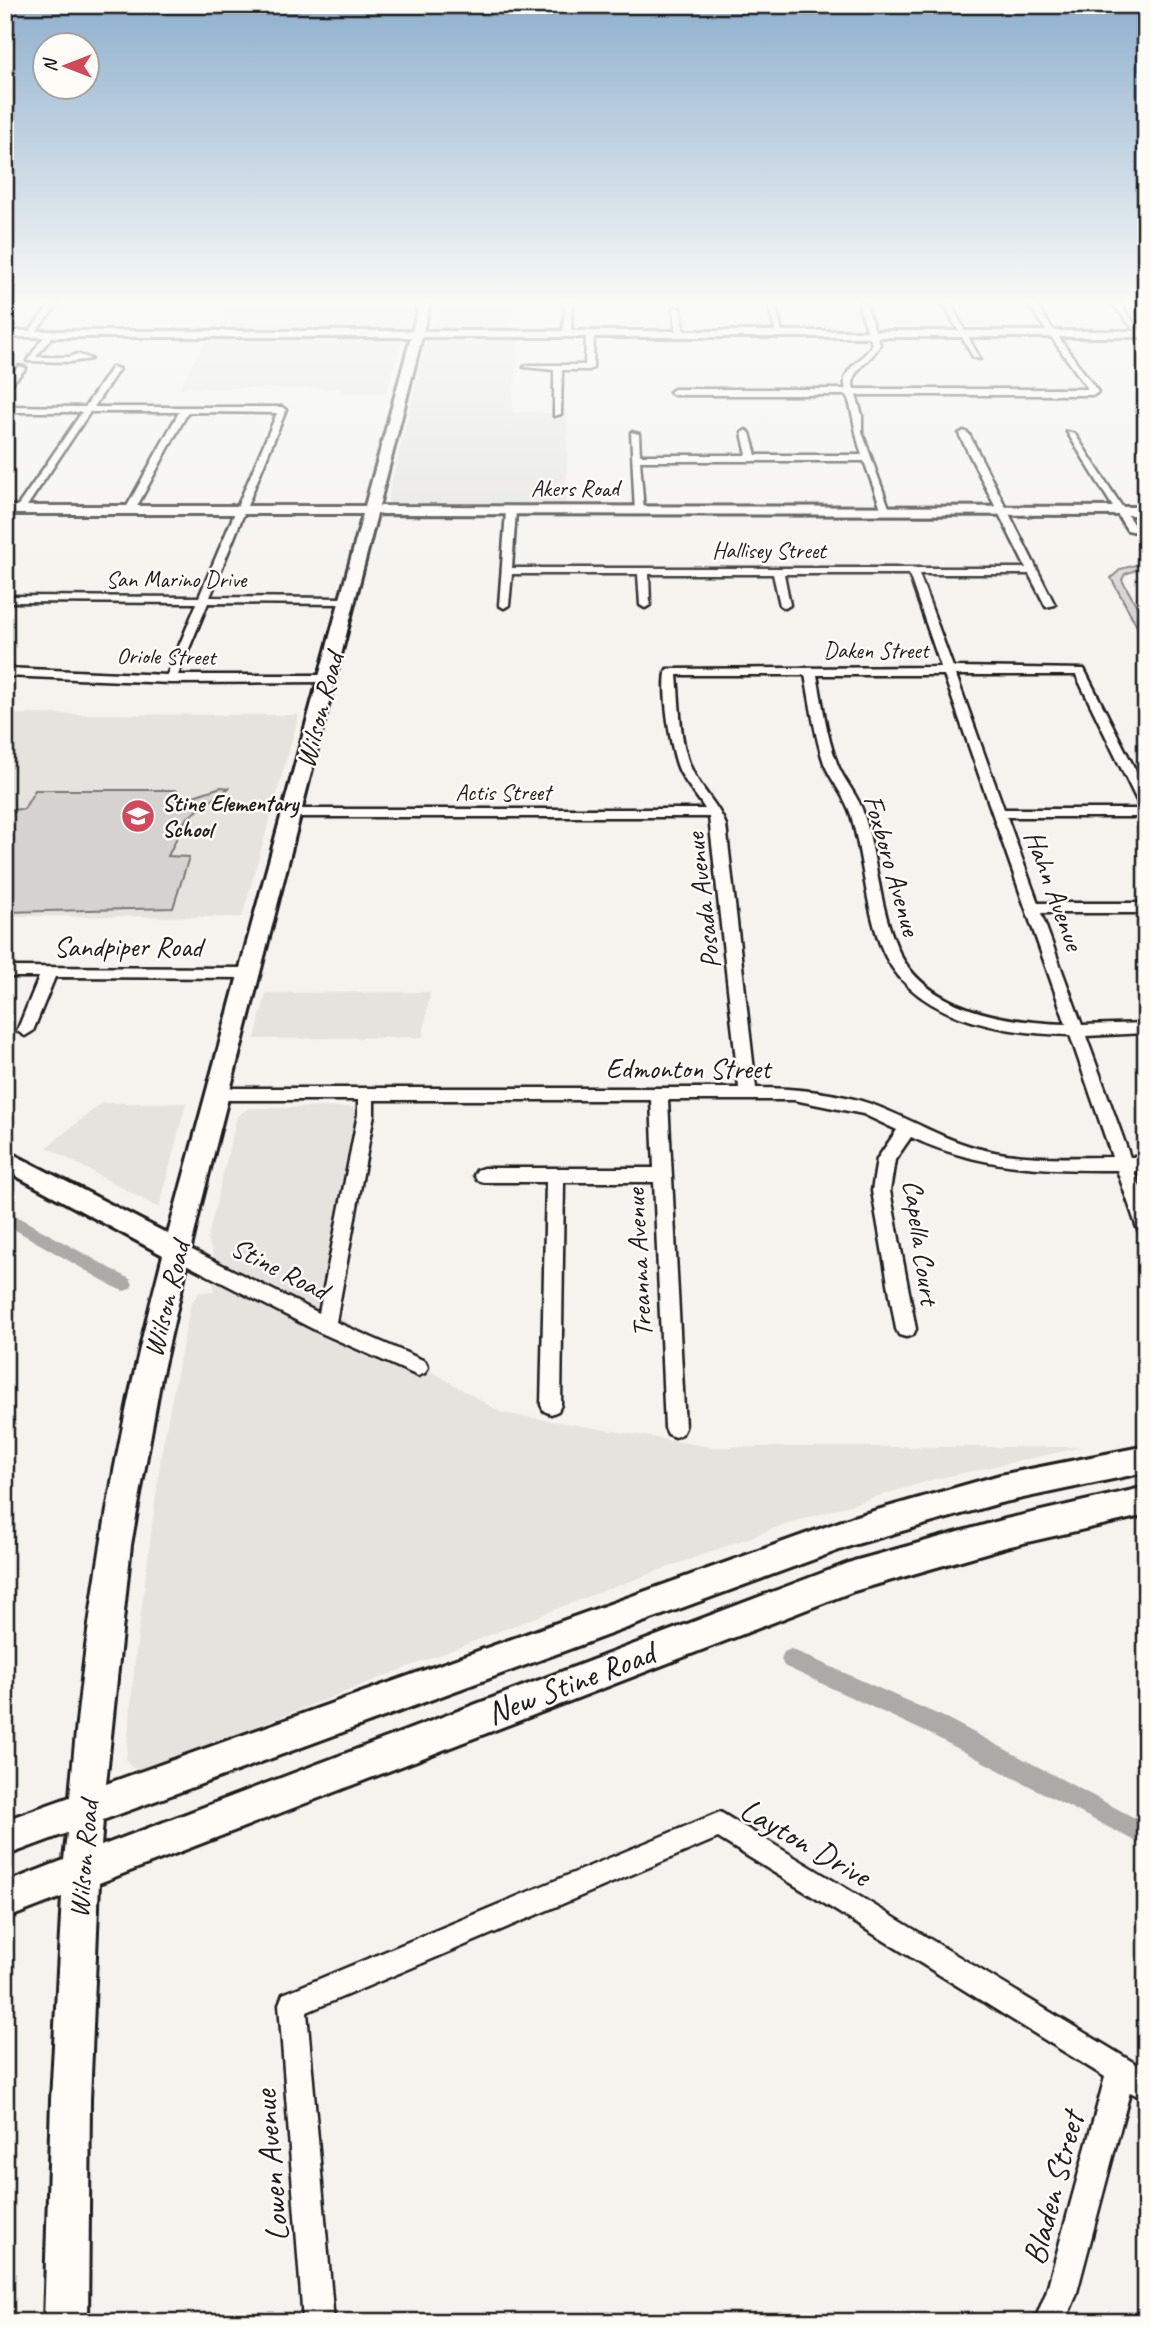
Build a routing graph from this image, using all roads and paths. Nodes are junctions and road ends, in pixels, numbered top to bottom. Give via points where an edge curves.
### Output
1 (86, 412) edge
2 (184, 412) edge
3 (281, 412) edge
4 (396, 412) edge
5 (858, 412) edge
6 (746, 433) dead end
7 (634, 434) dead end
8 (964, 434) dead end
9 (1070, 434) dead end
10 (635, 458) junction
11 (752, 458) junction
12 (867, 458) junction
13 (13, 510) edge
14 (130, 510) junction
15 (240, 510) junction
16 (370, 511) junction
17 (511, 511) junction
18 (639, 511) junction
19 (887, 511) junction
20 (1003, 511) junction
21 (1119, 511) junction
22 (1146, 511) edge
23 (1132, 530) dead end
24 (506, 571) junction
25 (643, 571) junction
26 (778, 571) junction
27 (913, 571) junction
28 (1033, 571) junction
29 (5, 599) edge
30 (203, 600) junction
31 (347, 601) junction
32 (1049, 604) dead end
33 (503, 605) dead end
34 (645, 605) dead end
35 (785, 605) dead end
36 (671, 671) joint
37 (810, 671) junction
38 (949, 671) junction
39 (10, 672) edge
40 (171, 679) junction
41 (327, 679) junction
42 (5, 688) edge
43 (1146, 805) edge
44 (292, 813) junction
45 (715, 813) junction
46 (1000, 813) junction
47 (1146, 813) edge
48 (1034, 908) junction
49 (1146, 908) edge
50 (5, 972) edge
51 (49, 972) junction
52 (250, 973) junction
53 (1146, 1028) edge
54 (1076, 1029) junction
55 (25, 1031) dead end
56 (218, 1094) junction
57 (659, 1094) junction
58 (748, 1094) junction
59 (366, 1095) junction
60 (908, 1128) junction
61 (5, 1159) edge
62 (1124, 1164) junction
63 (1146, 1164) edge
64 (483, 1175) dead end
65 (555, 1175) junction
66 (661, 1175) junction
67 (1146, 1228) edge
68 (177, 1251) junction
69 (326, 1326) junction
70 (906, 1329) dead end
71 (418, 1367) dead end
72 (551, 1405) dead end
73 (675, 1428) dead end
74 (1146, 1459) edge
75 (1146, 1501) edge
76 (87, 1808) junction
77 (5, 1838) edge
78 (81, 1870) junction
79 (5, 1901) edge
80 (293, 2004) joint
81 (1121, 2071) junction
82 (1146, 2086) edge
83 (65, 2322) edge
84 (319, 2322) edge
85 (1049, 2322) edge

1 - 13 street
2 - 14 street
3 - 15 street
4 - 16 street, Wilson Road
5 - 12 street via 858,432
6 - 11 street
7 - 10 street
8 - 20 street
9 - 21 street
10 - 11 street
10 - 18 street
11 - 12 street
12 - 19 street
13 - 14 street, Akers Road
14 - 15 street, Akers Road
15 - 16 street, Akers Road
15 - 30 street
16 - 17 street, Akers Road
16 - 31 street, Wilson Road
17 - 18 street, Akers Road
17 - 24 street
18 - 19 street, Akers Road
19 - 20 street, Akers Road
20 - 21 street, Akers Road
20 - 28 street
21 - 22 street, Akers Road
21 - 23 street
24 - 25 street, Hallisey Street
24 - 33 street
25 - 26 street, Hallisey Street
25 - 34 street
26 - 27 street, Hallisey Street
26 - 35 street
27 - 28 street, Hallisey Street
27 - 38 street, Hahn Avenue
28 - 32 street
29 - 30 street, San Marino Drive
30 - 31 street, San Marino Drive
30 - 40 street
31 - 41 street, Wilson Road
36 - 37 street, Daken Street
36 - 45 street, Posada Avenue via 684,767
37 - 38 street, Daken Street
37 - 54 street, Foxboro Avenue via 831,762 858,813 895,960 934,998 974,1017 1020,1027
38 - 43 street, Daken Street via 1080,671
38 - 46 street, Hahn Avenue
39 - 40 street, Oriole Street
39 - 42 street
40 - 41 street, Oriole Street
41 - 44 street, Wilson Road
44 - 45 street, Actis Street
44 - 52 street, Wilson Road
45 - 58 street, Posada Avenue
46 - 47 street
46 - 48 street, Hahn Avenue
48 - 49 street
48 - 54 street, Hahn Avenue
50 - 51 street, Sandpiper Road
51 - 52 street, Sandpiper Road
51 - 55 street
52 - 56 street, Wilson Road
53 - 54 street, Foxboro Avenue
54 - 62 street, Hahn Avenue
56 - 59 street, Edmonton Street
56 - 68 street, Wilson Road
57 - 58 street, Edmonton Street
57 - 59 street, Edmonton Street
57 - 66 street, Treanna Avenue
58 - 60 street, Edmonton Street via 794,1094 842,1102
59 - 69 street
60 - 62 street, Edmonton Street via 958,1150 998,1159
60 - 70 street, Capella Court via 886,1159 881,1191
61 - 68 street, Stine Road
62 - 63 street, Edmonton Street
62 - 67 street, Hahn Avenue
64 - 65 street
65 - 66 street
65 - 72 street
66 - 73 street, Treanna Avenue
68 - 69 street, Stine Road
68 - 76 street, Wilson Road via 135,1439 117,1545
69 - 71 street, Stine Road
74 - 76 street, New Stine Road via 1000,1489 853,1531
75 - 78 street, New Stine Road via 1006,1533 855,1576
76 - 77 street, New Stine Road
76 - 78 street, Wilson Road
78 - 79 street, New Stine Road
78 - 83 street, Wilson Road
80 - 81 street, Layton Drive via 720,1825
80 - 84 street, Lowen Avenue
81 - 82 street, Layton Drive
81 - 85 street, Bladen Street via 1061,2296

